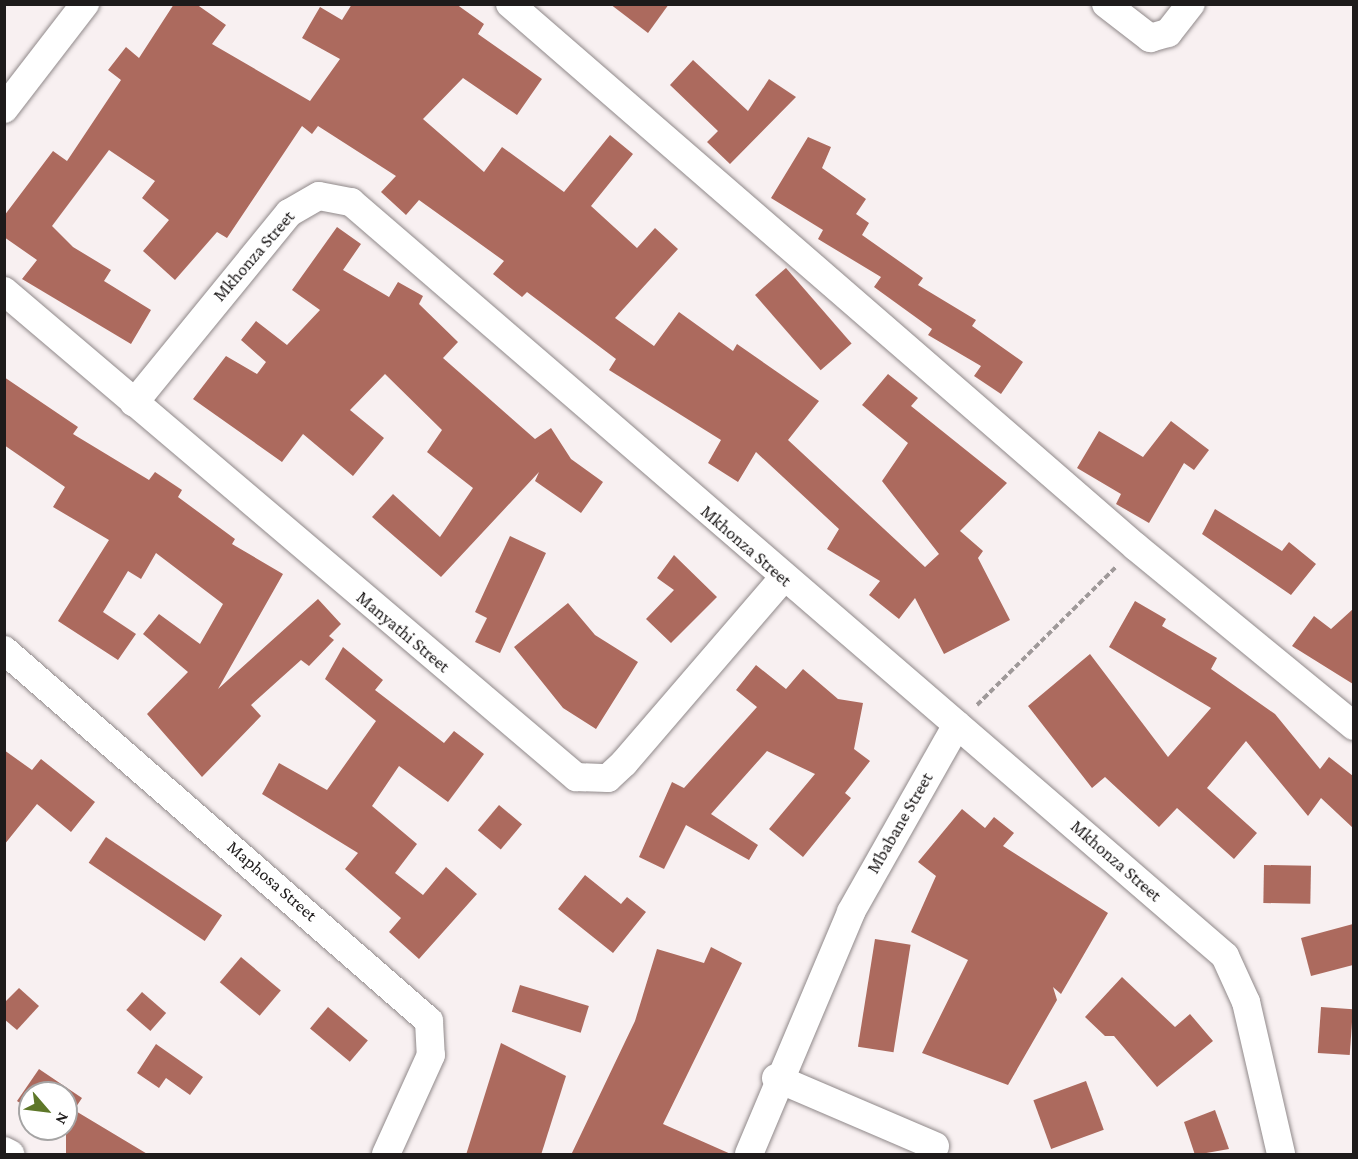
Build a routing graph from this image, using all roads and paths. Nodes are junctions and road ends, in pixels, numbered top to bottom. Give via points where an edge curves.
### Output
1 (85, 4) edge
2 (510, 4) edge
3 (1106, 4) edge
4 (1191, 4) edge
5 (4, 109) edge
6 (4, 291) edge
7 (134, 403) junction
8 (1136, 547) junction
9 (783, 578) junction
10 (4, 650) edge
11 (957, 725) junction
12 (1353, 726) edge
13 (777, 1078) junction
14 (935, 1146) dead end
15 (4, 1151) edge
16 (9, 1155) edge
17 (386, 1155) edge
18 (749, 1155) edge
19 (1281, 1155) edge

1 - 5 street
2 - 8 street
3 - 4 street via 1150,38 1168,33
6 - 7 street, Manyathi Street
7 - 9 street, Manyathi Street via 576,777 608,778 624,763
7 - 9 street, Mkhonza Street via 279,222 311,198 340,198 389,233
8 - 11 path
8 - 12 street
9 - 11 street, Mkhonza Street
10 - 17 street, Maphosa Street via 429,1021 431,1055
11 - 13 street, Mbabane Street via 851,912
11 - 19 street, Mkhonza Street via 1225,956 1246,1002
13 - 14 street
13 - 18 street, Mbabane Street
15 - 16 street

